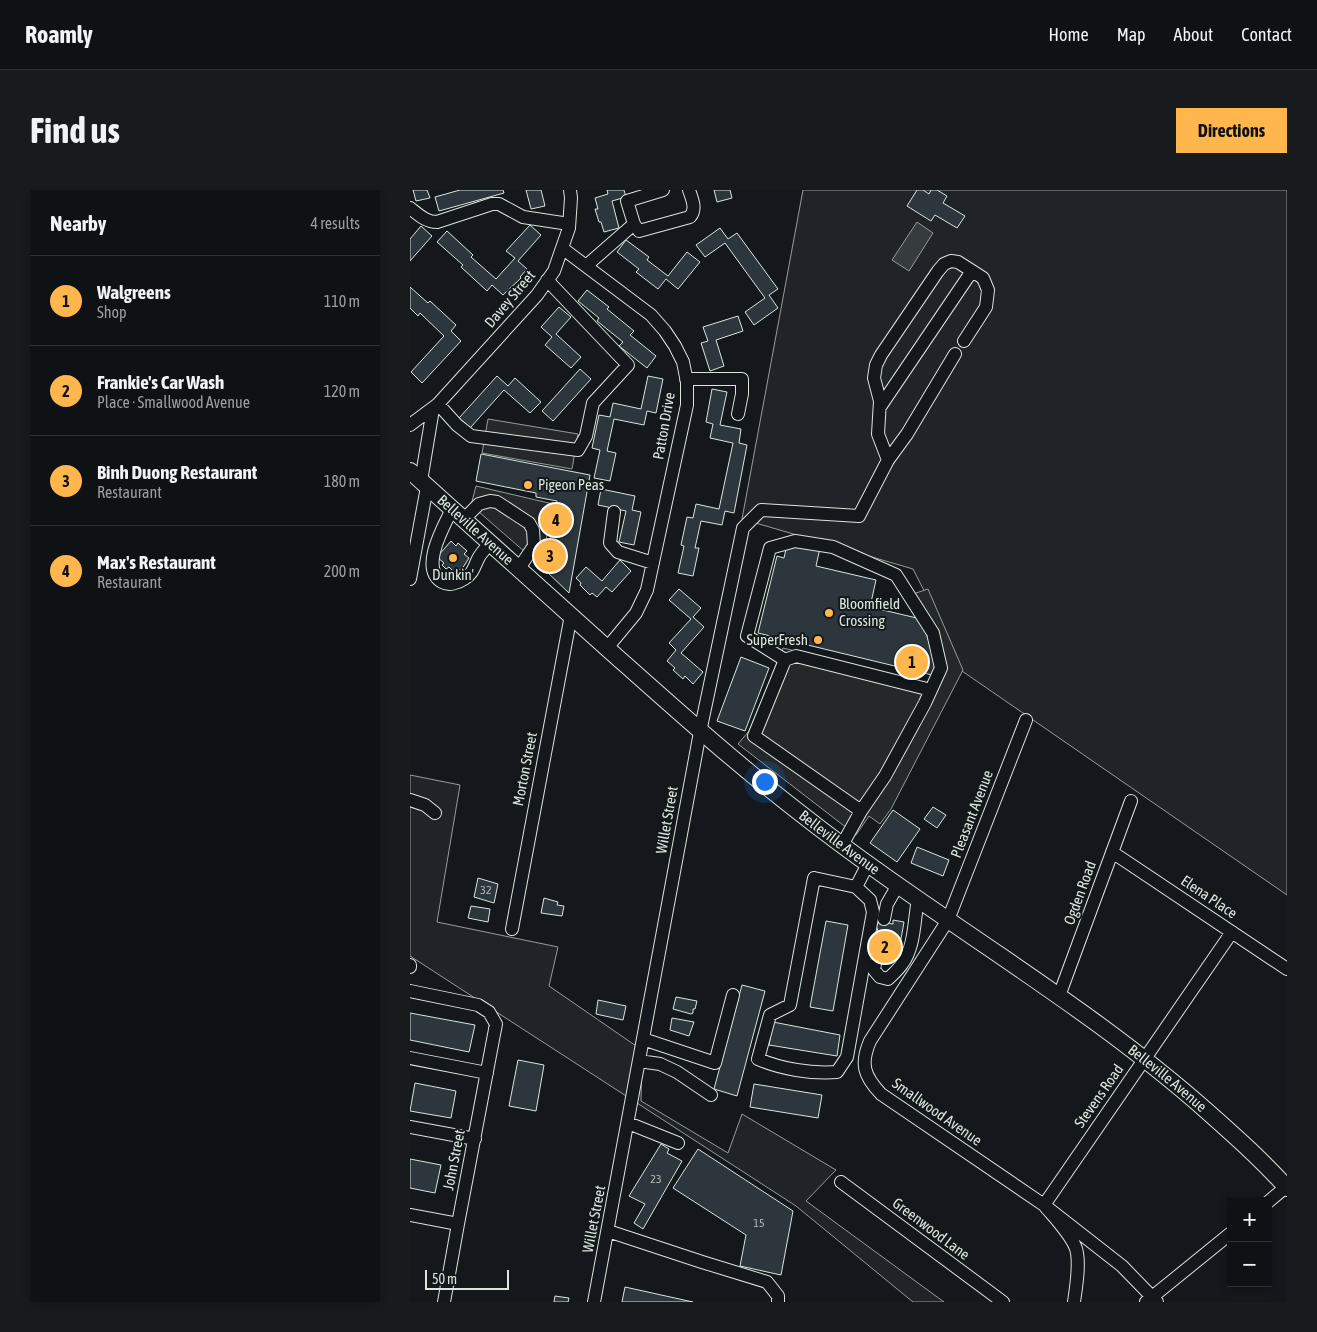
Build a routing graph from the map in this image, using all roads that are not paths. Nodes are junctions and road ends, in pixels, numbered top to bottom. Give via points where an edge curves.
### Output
1 (570, 190) edge
2 (663, 190) edge
3 (689, 190) edge
4 (410, 208) edge
5 (569, 224) junction
6 (634, 224) junction
7 (562, 248) junction
8 (586, 266) junction
9 (972, 271) junction
10 (547, 280) junction
11 (964, 341) dead end
12 (955, 354) dead end
13 (686, 379) junction
14 (436, 406) junction
15 (880, 407) junction
16 (738, 414) dead end
17 (410, 425) edge
18 (888, 460) junction
19 (420, 480) edge
20 (614, 512) dead end
21 (458, 514) junction
22 (491, 542) junction
23 (653, 563) junction
24 (519, 568) junction
25 (410, 579) edge
26 (571, 615) junction
27 (607, 648) junction
28 (785, 660) junction
29 (931, 690) junction
30 (1026, 720) dead end
31 (700, 732) junction
32 (410, 800) edge
33 (1131, 801) dead end
34 (860, 811) junction
35 (435, 813) dead end
36 (842, 845) junction
37 (1112, 852) junction
38 (868, 864) junction
39 (898, 886) junction
40 (856, 887) junction
41 (918, 899) junction
42 (884, 919) tunnel mouth
43 (948, 920) junction
44 (512, 929) dead end
45 (1232, 932) junction
46 (875, 964) dead end
47 (1287, 969) edge
48 (410, 991) edge
49 (733, 994) dead end
50 (1059, 996) junction
51 (643, 1039) junction
52 (410, 1058) edge
53 (1145, 1058) junction
54 (639, 1061) junction
55 (487, 1073) junction
56 (711, 1094) dead end
57 (628, 1123) junction
58 (410, 1127) edge
59 (475, 1139) junction
60 (678, 1143) dead end
61 (841, 1182) dead end
62 (1287, 1187) edge
63 (1272, 1199) edge
64 (1044, 1205) junction
65 (410, 1215) edge
66 (458, 1224) junction
67 (608, 1231) junction
68 (1227, 1235) edge
69 (1152, 1300) edge
70 (444, 1302) edge
71 (594, 1302) edge
72 (778, 1302) edge
73 (1002, 1302) edge
74 (1074, 1302) edge

1 - 5 street, Davey Street
2 - 6 street via 628,201
3 - 6 street via 694,208 690,217 639,231
4 - 5 street via 422,218 438,222 499,204 523,217
5 - 7 street, Davey Street
6 - 8 street
7 - 8 street, Patton Drive
7 - 10 street, Davey Street via 554,271
8 - 13 street, Patton Drive via 651,315 675,346 683,362
9 - 11 street via 983,278 988,299
9 - 15 street
9 - 15 street via 958,262 944,264 881,355 874,378
10 - 14 street, Davey Street
10 - 14 street via 628,366 593,404 586,436 578,450 471,436
12 - 18 street
13 - 16 street via 742,380
13 - 23 street, Patton Drive via 687,405
14 - 17 street, Davey Street
14 - 19 street
15 - 18 street via 878,434
18 - 31 street, Willet Street via 859,516 761,510 743,528
19 - 21 main road, Belleville Avenue
19 - 25 street
20 - 23 street via 610,543 618,552
21 - 22 main road, Belleville Avenue
21 - 22 street via 432,560 434,572 442,582 452,584 464,579
21 - 24 street via 490,501 497,502 529,523 534,530 534,546
22 - 24 main road, Belleville Avenue
23 - 27 street, Patton Drive via 640,607
24 - 26 main road, Belleville Avenue
26 - 27 main road, Belleville Avenue
26 - 44 street, Morton Street
27 - 31 main road, Belleville Avenue
28 - 29 street via 796,656
28 - 29 street via 747,636 770,548 795,541 833,547 896,575 934,633 941,668
28 - 34 street via 754,736
29 - 34 street via 885,776
30 - 43 street, Pleasant Avenue
31 - 36 main road, Belleville Avenue
31 - 51 street, Willet Street
32 - 35 street
33 - 37 street, Ogden Road
34 - 36 street
36 - 38 main road, Belleville Avenue
37 - 45 street, Elena Place
37 - 50 street, Ogden Road
38 - 39 main road, Belleville Avenue
38 - 40 street
39 - 41 main road, Belleville Avenue
39 - 42 street
40 - 40 street via 814,878 790,1005 770,1015 758,1059 818,1073 837,1072 847,1057 873,912 870,900
41 - 43 main road, Belleville Avenue
41 - 46 street via 912,939 902,965 888,979 880,977 874,970
43 - 50 main road, Belleville Avenue
43 - 64 street, Smallwood Avenue via 870,1041 865,1052 866,1074 881,1094
45 - 47 street, Elena Place
45 - 53 street, Stevens Road
48 - 55 street, John Street via 478,1006 489,1012 496,1024
49 - 51 street via 715,1063
50 - 53 main road, Belleville Avenue
51 - 54 street, Willet Street
52 - 55 street
53 - 62 main road, Belleville Avenue via 1221,1123
53 - 64 street, Stevens Road
54 - 56 street via 660,1064
54 - 57 street, Willet Street
55 - 59 street, John Street
57 - 60 street
57 - 67 street, Willet Street
58 - 59 street
59 - 66 street, John Street
61 - 73 street, Greenwood Lane
62 - 63 street
64 - 69 street, Smallwood Avenue via 1122,1266
64 - 74 street, Smallwood Avenue via 1063,1226 1076,1248
65 - 66 street
66 - 70 street, John Street
67 - 71 street, Willet Street
67 - 72 street via 767,1282 778,1296
68 - 69 street

